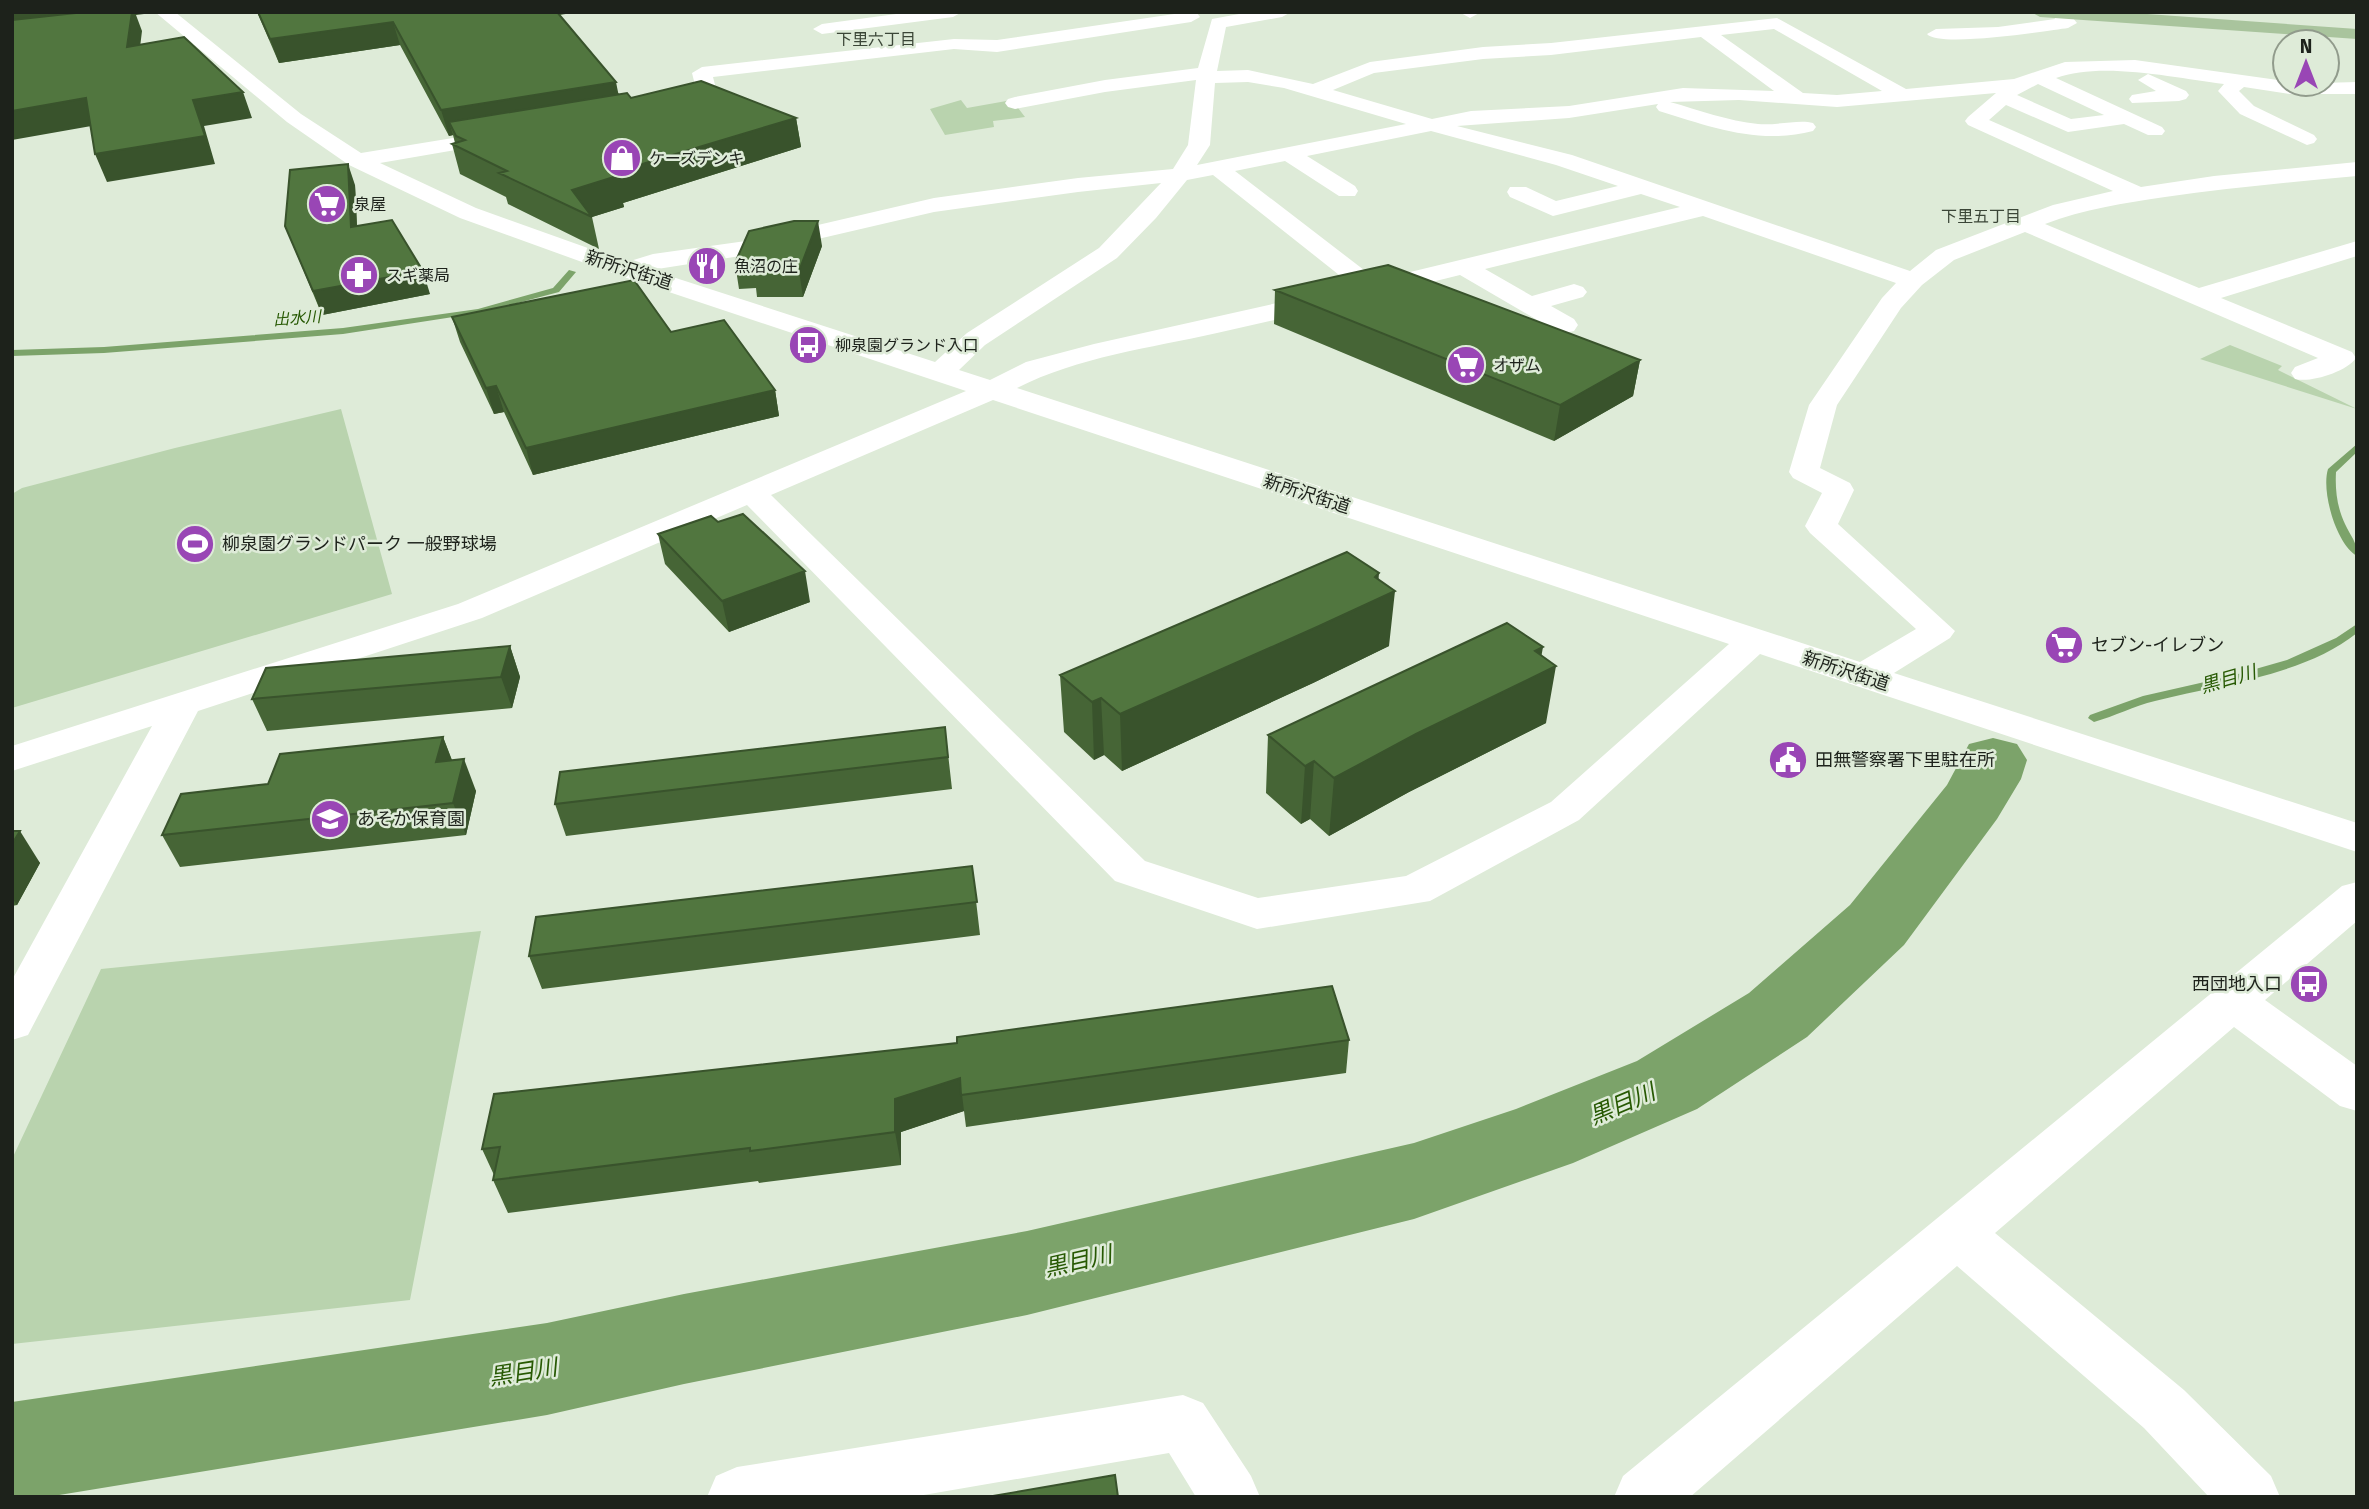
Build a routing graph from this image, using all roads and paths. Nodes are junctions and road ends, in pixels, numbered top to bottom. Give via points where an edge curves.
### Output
1 (953, 12) edge
2 (1280, 12) edge
3 (2040, 12) edge
4 (2112, 12) edge
5 (2060, 14) junction
6 (168, 15) edge
7 (906, 15) edge
8 (1182, 15) edge
9 (2131, 19) junction
10 (145, 22) dead end
11 (1217, 23) junction
12 (822, 29) dead end
13 (1704, 31) junction
14 (1998, 33) junction
15 (1936, 34) dead end
16 (2357, 34) edge
17 (2021, 44) dead end
18 (2043, 56) dead end
19 (2119, 66) junction
20 (2065, 68) junction
21 (2235, 72) junction
22 (1207, 75) junction
23 (2038, 77) junction
24 (2357, 88) edge
25 (2010, 90) junction
26 (1314, 91) junction
27 (1901, 94) junction
28 (1796, 97) junction
29 (2139, 99) dead end
30 (1643, 101) junction
31 (1014, 103) dead end
32 (654, 110) edge
33 (2127, 118) junction
34 (1433, 123) junction
35 (1806, 127) dead end
36 (2155, 131) dead end
37 (519, 133) edge
38 (2307, 139) dead end
39 (1288, 153) junction
40 (357, 160) junction
41 (1217, 167) junction
42 (2357, 169) edge
43 (1180, 175) junction
44 (1642, 187) junction
45 (1347, 191) dead end
46 (2138, 194) junction
47 (1519, 198) dead end
48 (1706, 208) junction
49 (1753, 223) junction
50 (2025, 224) junction
51 (1715, 234) dead end
52 (1797, 238) junction
53 (2357, 248) edge
54 (1762, 249) dead end
55 (1464, 267) junction
56 (627, 270) junction
57 (1913, 280) junction
58 (1372, 289) junction
59 (1574, 292) dead end
60 (2197, 297) junction
61 (1530, 304) junction
62 (1565, 325) dead end
63 (940, 372) junction
64 (2305, 373) dead end
65 (992, 390) junction
66 (750, 491) junction
67 (1754, 641) junction
68 (1863, 676) junction
69 (182, 706) junction
70 (12, 760) edge
71 (2357, 838) edge
72 (2357, 897) edge
73 (2232, 1001) junction
74 (12, 1022) edge
75 (2357, 1092) edge
76 (1957, 1233) junction
77 (737, 1497) edge
78 (1230, 1497) edge
79 (1644, 1497) edge
80 (2250, 1497) edge

1 - 7 street
2 - 11 street
3 - 5 main road
4 - 9 street
5 - 9 main road
5 - 14 street via 2068,23
6 - 10 street
6 - 40 street, 新所沢街道 via 279,105
7 - 12 street
8 - 11 street
8 - 32 street via 997,46 954,44 702,74 709,101
9 - 16 main road
11 - 22 street
13 - 26 street via 1370,68
13 - 27 street via 1777,23
13 - 28 street
14 - 15 street
14 - 17 street
18 - 20 street
19 - 20 street
19 - 21 street
19 - 29 street via 2179,95
20 - 23 street
21 - 24 street via 2279,87
21 - 38 street via 2228,90 2248,110
22 - 26 street via 1248,76
22 - 31 street via 1105,86
22 - 43 street via 1199,145
23 - 25 street
23 - 33 street
25 - 27 street
25 - 33 street via 2068,126
25 - 46 street via 1975,121
26 - 34 street
27 - 28 street via 1837,101
28 - 30 street via 1683,94
30 - 34 street
30 - 35 street via 1739,128 1792,133
33 - 36 street
34 - 39 street
34 - 44 street
37 - 40 street
39 - 41 street
39 - 45 street
40 - 56 street, 新所沢街道 via 468,213
41 - 43 street
41 - 58 street
42 - 46 street
43 - 56 street via 934,205 753,247 662,260
43 - 63 street via 1108,253 976,339
44 - 47 street via 1553,209
44 - 48 street
46 - 50 street via 2061,210
48 - 49 street
48 - 55 street
49 - 51 street
49 - 52 street
50 - 57 street via 1945,255
50 - 60 street
52 - 54 street
52 - 57 street
53 - 60 street
55 - 58 street
55 - 61 street
56 - 63 street, 新所沢街道
57 - 68 street via 1891,303 1823,405 1804,472 1839,491 1821,526 1938,631
58 - 65 street via 1104,349 1036,369
59 - 61 street
60 - 64 street via 2342,358
61 - 62 street
63 - 65 street, 新所沢街道
65 - 66 street
65 - 67 street, 新所沢街道
66 - 67 street via 1130,871 1257,914 1415,890 1565,811
66 - 69 street via 470,611
67 - 68 street, 新所沢街道
68 - 71 street, 新所沢街道
69 - 70 street
69 - 74 street
72 - 73 street
73 - 75 street
73 - 76 street
76 - 79 street
76 - 80 street via 2164,1409
77 - 78 street via 1183,1423

